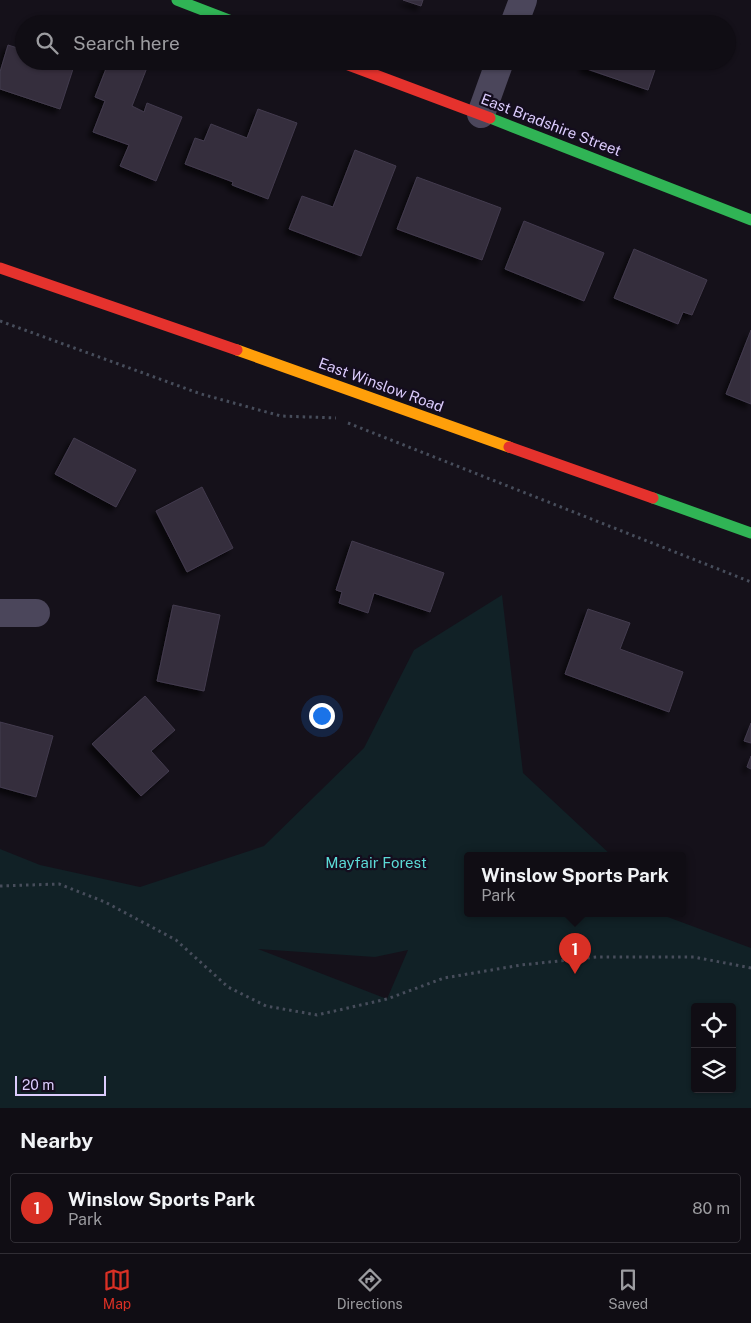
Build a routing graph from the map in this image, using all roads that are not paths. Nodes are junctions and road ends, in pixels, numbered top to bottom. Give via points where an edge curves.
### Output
1 (177, 0) edge
2 (523, 0) edge
3 (216, 15) edge
4 (517, 15) edge
5 (362, 70) edge
6 (497, 70) edge
7 (481, 114) junction
8 (751, 220) edge
9 (0, 268) edge
10 (751, 533) edge
11 (0, 613) edge
12 (36, 613) dead end

1 - 3 main road
2 - 4 street
5 - 7 main road, East Bradshire Street
6 - 7 street
7 - 8 main road, East Bradshire Street
9 - 10 main road, East Winslow Road
11 - 12 street

